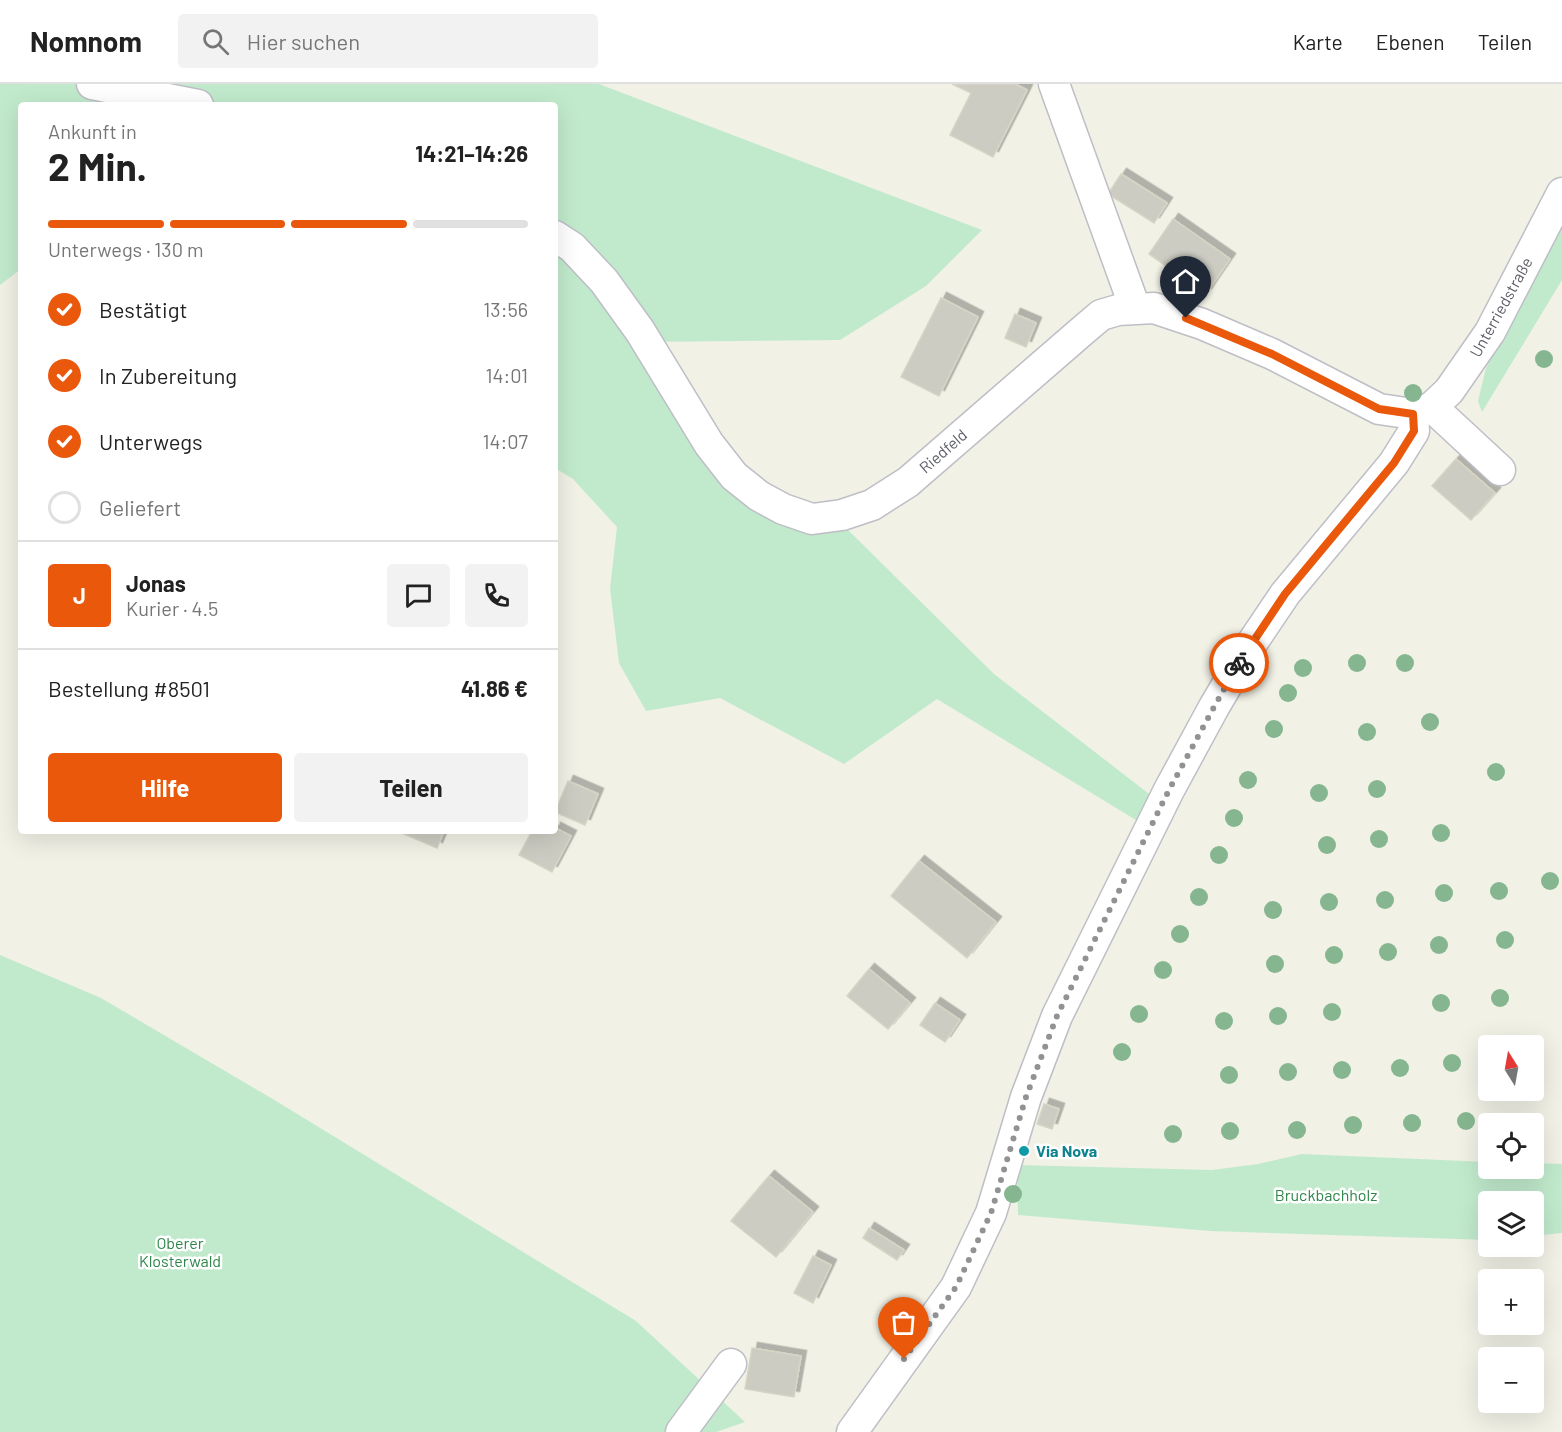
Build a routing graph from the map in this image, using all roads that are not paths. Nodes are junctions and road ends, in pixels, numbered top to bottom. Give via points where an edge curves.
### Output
1 (92, 84) edge
2 (1054, 84) edge
3 (183, 102) edge
4 (1562, 193) edge
5 (558, 238) edge
6 (1135, 308) junction
7 (1422, 410) junction
8 (1500, 470) dead end
9 (731, 1364) dead end
10 (681, 1432) edge
11 (852, 1432) edge

1 - 3 street
2 - 6 street
4 - 7 street, Unterriedstraße via 1490,332 1449,391
5 - 6 street, Riedfeld via 604,281 709,444 734,476 759,496 812,519 872,505 908,482 1101,315
6 - 7 street, Riedfeld via 1154,308 1202,324 1272,354 1379,409
7 - 8 street
7 - 11 street via 1394,463 1285,594 1214,707 1057,1016 1026,1097 991,1213 956,1287
9 - 10 street

